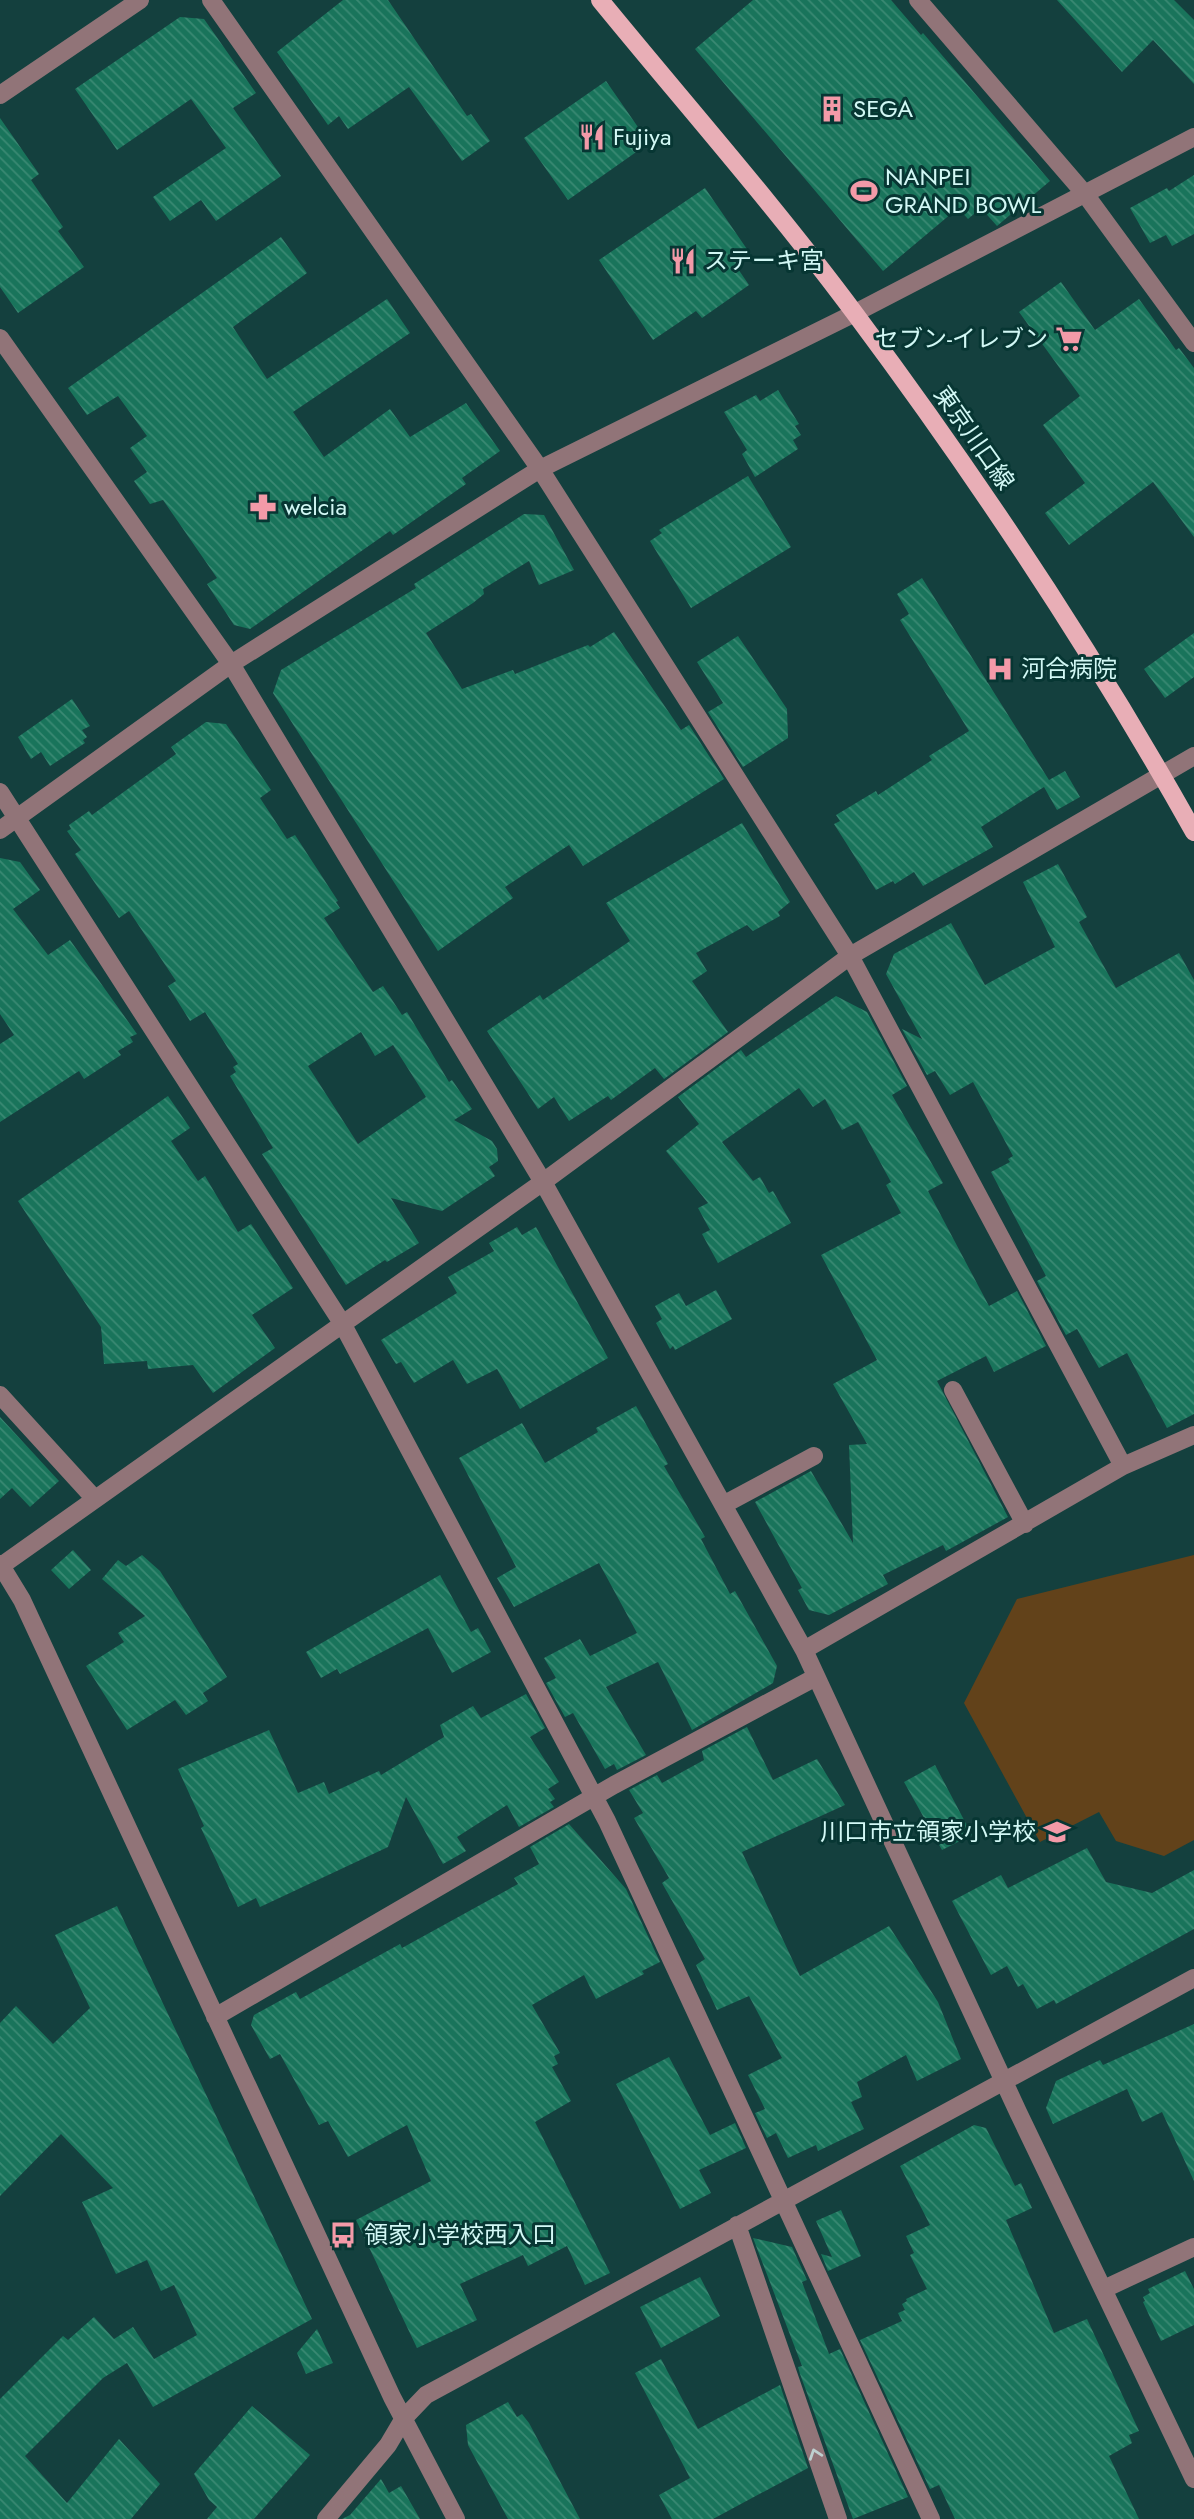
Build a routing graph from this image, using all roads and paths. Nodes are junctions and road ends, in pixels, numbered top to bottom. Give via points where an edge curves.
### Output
1 (140, 0) edge
2 (211, 0) edge
3 (600, 0) edge
4 (918, 0) edge
5 (0, 95) edge
6 (1194, 138) edge
7 (1085, 194) junction
8 (855, 313) junction
9 (0, 338) edge
10 (1194, 342) edge
11 (540, 469) junction
12 (231, 664) junction
13 (1194, 756) edge
14 (1162, 776) junction
15 (0, 792) edge
16 (18, 818) junction
17 (0, 830) edge
18 (1194, 832) edge
19 (850, 956) junction
20 (543, 1182) junction
21 (342, 1323) junction
22 (953, 1390) dead end
23 (0, 1395) edge
24 (1194, 1435) edge
25 (814, 1456) dead end
26 (1123, 1466) junction
27 (94, 1498) junction
28 (723, 1505) junction
29 (1025, 1524) junction
30 (1, 1565) edge
31 (804, 1650) junction
32 (816, 1677) junction
33 (594, 1798) junction
34 (1194, 1978) edge
35 (215, 2017) junction
36 (1004, 2082) junction
37 (781, 2201) junction
38 (737, 2225) junction
39 (1194, 2247) edge
40 (1104, 2289) junction
41 (404, 2418) junction
42 (1194, 2479) edge
43 (326, 2519) edge
44 (456, 2519) edge
45 (838, 2519) edge
46 (931, 2519) edge

1 - 5 street
2 - 11 street
3 - 8 main road, 東京川口線
4 - 7 street
6 - 7 street
7 - 8 street
7 - 10 street
8 - 11 street
8 - 14 main road, 東京川口線 via 989,502
9 - 12 street
11 - 12 street
11 - 19 street
12 - 16 street
12 - 20 street
13 - 14 street
14 - 18 main road, 東京川口線
14 - 19 street
15 - 16 street
16 - 17 street
16 - 21 street
19 - 20 street
19 - 26 street
20 - 21 street
20 - 28 street
21 - 27 street
21 - 33 street
22 - 29 street
23 - 27 street
24 - 26 street
25 - 28 street
26 - 29 street
27 - 30 street
28 - 31 street
29 - 31 street
30 - 35 street via 22,1600
31 - 32 street
32 - 33 street
32 - 36 street
33 - 35 street
33 - 37 street
34 - 36 street
35 - 41 street
36 - 37 street
36 - 40 street
37 - 38 street
37 - 46 street
38 - 41 street via 426,2395
45 -> 38 street
39 - 40 street
40 - 42 street
41 - 43 street via 388,2445
41 - 44 street

